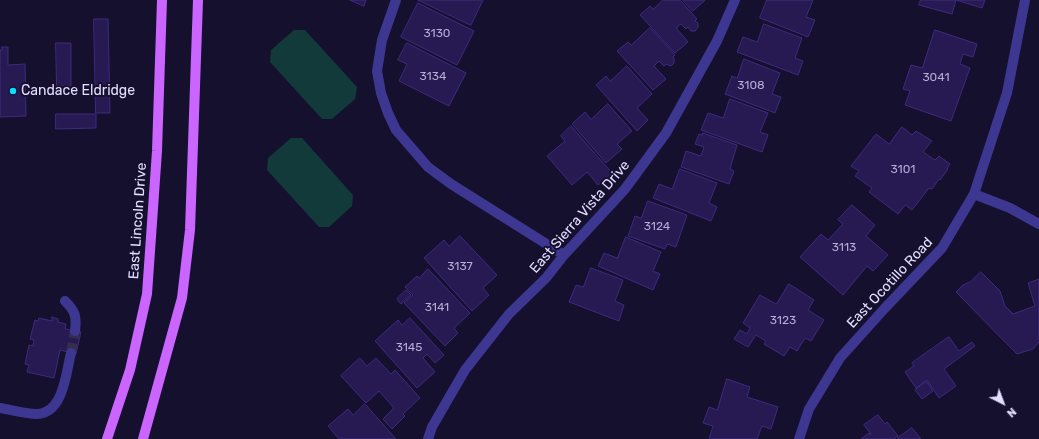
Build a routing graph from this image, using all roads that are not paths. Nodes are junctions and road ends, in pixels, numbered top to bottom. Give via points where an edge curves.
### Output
1 (162, 0) edge
2 (198, 0) edge
3 (396, 0) edge
4 (735, 0) edge
5 (1025, 0) edge
6 (974, 194) junction
7 (1039, 224) edge
8 (564, 255) junction
9 (65, 301) dead end
10 (75, 331) tunnel mouth
11 (71, 353) tunnel mouth
12 (0, 408) edge
13 (107, 439) edge
14 (144, 439) edge
15 (428, 439) edge
16 (799, 439) edge

1 - 13 main road, East Lincoln Drive via 157,151 147,294 130,370
2 - 14 main road via 190,230 182,298
3 - 8 street via 382,40 377,71 381,93 396,130 428,167
4 - 8 street, East Sierra Vista Drive via 717,41 666,133 625,189
5 - 6 street, East Ocotillo Road via 1007,93
6 - 7 street via 1010,208
6 - 16 street, East Ocotillo Road via 942,248 840,358 809,409
8 - 15 street, East Sierra Vista Drive via 546,278 509,314 465,370 432,427
9 - 10 street via 74,310
11 - 12 street via 61,394 48,411 38,414

